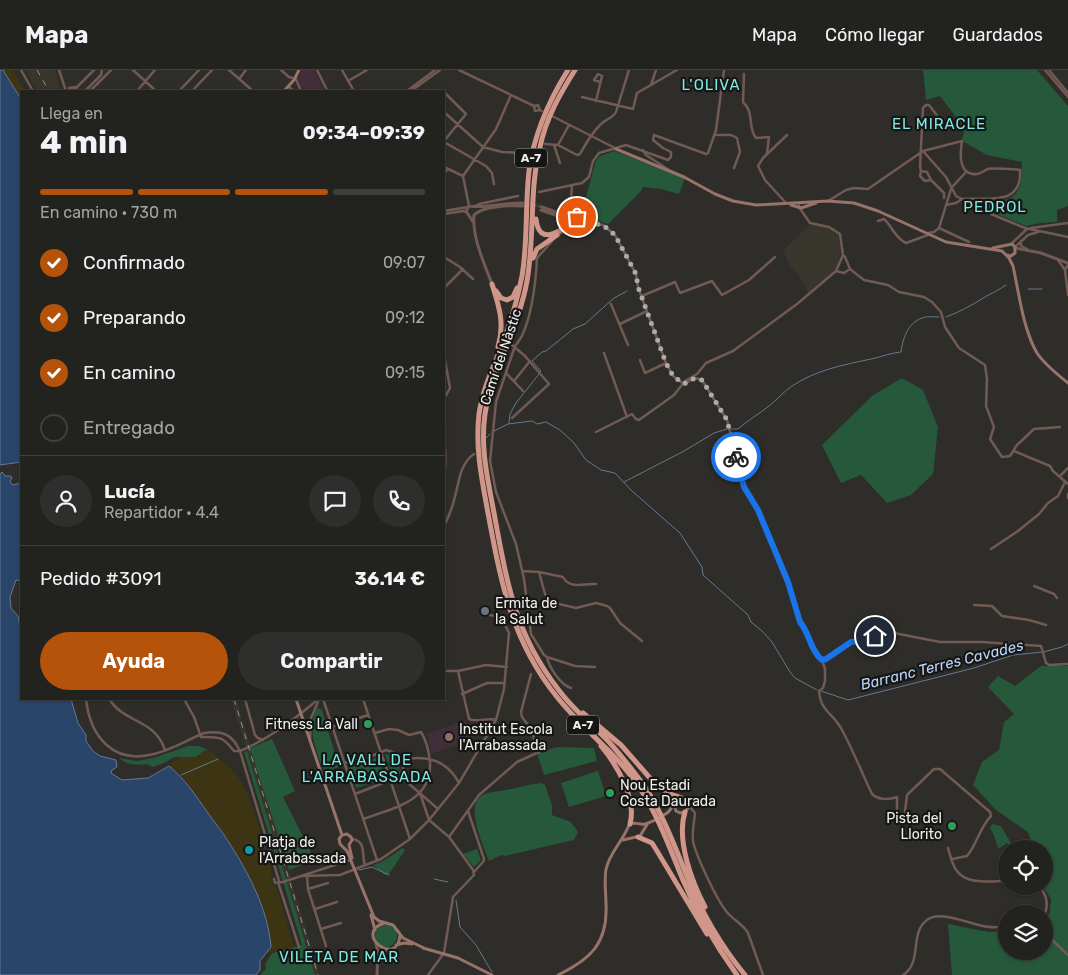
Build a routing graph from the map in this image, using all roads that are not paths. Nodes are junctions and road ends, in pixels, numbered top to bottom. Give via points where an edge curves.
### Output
1 (20, 70) edge
2 (59, 70) edge
3 (94, 70) edge
4 (102, 70) edge
5 (112, 70) edge
6 (133, 70) edge
7 (155, 70) edge
8 (199, 70) edge
9 (212, 70) edge
10 (229, 70) edge
11 (246, 70) edge
12 (281, 70) edge
13 (299, 70) edge
14 (316, 70) edge
15 (342, 70) edge
16 (367, 70) edge
17 (435, 70) edge
18 (440, 70) edge
19 (459, 70) edge
20 (568, 70) edge
21 (575, 70) edge
22 (629, 70) edge
23 (656, 70) edge
24 (677, 70) edge
25 (724, 70) edge
26 (1045, 70) edge
27 (1049, 70) edge
28 (744, 74) dead end
29 (239, 79) junction
30 (295, 79) junction
31 (348, 81) junction
32 (146, 82) junction
33 (600, 82) dead end
34 (652, 85) junction
35 (417, 87) junction
36 (292, 88) edge
37 (32, 90) edge
38 (70, 90) edge
39 (86, 90) edge
40 (91, 90) edge
41 (138, 90) edge
42 (155, 90) edge
43 (180, 90) edge
44 (193, 90) edge
45 (253, 90) edge
46 (285, 90) edge
47 (300, 90) edge
48 (327, 90) edge
49 (353, 90) edge
50 (408, 90) edge
51 (413, 90) edge
52 (420, 90) dead end
53 (445, 93) edge
54 (1068, 93) edge
55 (511, 95) junction
56 (582, 97) dead end
57 (1068, 97) edge
58 (596, 101) junction
59 (618, 106) junction
60 (541, 110) dead end
61 (445, 113) edge
62 (552, 116) dead end
63 (939, 118) dead end
64 (457, 124) junction
65 (569, 125) junction
66 (598, 127) junction
67 (715, 135) junction
68 (787, 135) dead end
69 (589, 136) junction
70 (594, 138) junction
71 (445, 141) edge
72 (445, 143) edge
73 (545, 144) dead end
74 (554, 145) junction
75 (558, 145) junction
76 (483, 148) junction
77 (616, 149) junction
78 (643, 150) junction
79 (922, 151) junction
80 (524, 152) dead end
81 (768, 153) junction
82 (475, 160) junction
83 (560, 163) dead end
84 (446, 168) edge
85 (734, 168) dead end
86 (673, 172) junction
87 (921, 172) junction
88 (966, 172) junction
89 (535, 173) junction
90 (463, 176) junction
91 (931, 180) junction
92 (494, 184) dead end
93 (572, 186) junction
94 (952, 188) junction
95 (539, 192) dead end
96 (838, 194) junction
97 (518, 196) dead end
98 (834, 198) junction
99 (944, 198) dead end
100 (962, 199) junction
101 (988, 199) junction
102 (823, 201) junction
103 (841, 201) junction
104 (786, 203) junction
105 (799, 203) junction
106 (523, 204) tunnel mouth
107 (946, 205) junction
108 (800, 208) junction
109 (472, 209) junction
110 (541, 209) tunnel mouth
111 (445, 212) edge
112 (445, 212) edge
113 (467, 214) junction
114 (878, 220) dead end
115 (576, 221) junction
116 (473, 222) junction
117 (1068, 223) edge
118 (1039, 227) junction
119 (939, 228) junction
120 (944, 230) junction
121 (1029, 231) junction
122 (1041, 232) junction
123 (930, 234) junction
124 (558, 235) junction
125 (936, 235) junction
126 (1068, 237) edge
127 (1022, 240) junction
128 (969, 242) dead end
129 (953, 244) junction
130 (1010, 244) junction
131 (1005, 245) junction
132 (992, 248) junction
133 (1015, 250) junction
134 (1036, 252) junction
135 (525, 253) junction
136 (1006, 254) junction
137 (843, 255) junction
138 (775, 257) dead end
139 (445, 258) edge
140 (1057, 259) junction
141 (1068, 264) edge
142 (1013, 266) junction
143 (463, 269) junction
144 (850, 269) junction
145 (1066, 270) edge
146 (836, 271) junction
147 (473, 279) dead end
148 (527, 280) junction
149 (492, 284) junction
150 (445, 287) edge
151 (1068, 294) edge
152 (642, 296) junction
153 (611, 304) dead end
154 (647, 312) junction
155 (620, 324) junction
156 (628, 345) dead end
157 (513, 346) junction
158 (604, 353) dead end
159 (445, 360) edge
160 (640, 360) dead end
161 (530, 361) junction
162 (666, 363) junction
163 (506, 373) junction
164 (489, 378) junction
165 (514, 381) junction
166 (1068, 383) edge
167 (684, 384) junction
168 (523, 391) dead end
169 (445, 397) edge
170 (627, 417) junction
171 (512, 418) dead end
172 (445, 424) edge
173 (1060, 427) dead end
174 (596, 432) dead end
175 (445, 440) edge
176 (492, 441) junction
177 (487, 444) dead end
178 (1014, 451) junction
179 (476, 455) junction
180 (445, 457) edge
181 (1068, 468) edge
182 (445, 472) edge
183 (1060, 476) junction
184 (1066, 483) edge
185 (1068, 494) edge
186 (1068, 498) edge
187 (445, 524) edge
188 (991, 549) dead end
189 (522, 571) junction
190 (539, 572) junction
191 (596, 584) dead end
192 (1034, 586) dead end
193 (1057, 598) dead end
194 (974, 605) dead end
195 (483, 615) dead end
196 (1046, 625) dead end
197 (642, 640) dead end
198 (537, 658) junction
199 (547, 658) junction
200 (822, 660) junction
201 (1068, 664) edge
202 (507, 667) junction
203 (595, 667) dead end
204 (445, 671) edge
205 (458, 671) junction
206 (531, 674) dead end
207 (505, 683) junction
208 (571, 688) dead end
209 (462, 694) junction
210 (86, 700) edge
211 (110, 700) edge
212 (185, 700) edge
213 (245, 700) edge
214 (296, 700) edge
215 (319, 700) edge
216 (363, 700) edge
217 (368, 715) junction
218 (496, 720) junction
219 (332, 727) junction
220 (585, 727) junction
221 (213, 732) junction
222 (375, 733) junction
223 (200, 736) junction
224 (212, 737) junction
225 (257, 737) junction
226 (264, 740) junction
227 (310, 742) junction
228 (238, 746) junction
229 (252, 746) junction
230 (232, 747) junction
231 (165, 750) junction
232 (240, 751) junction
233 (381, 752) junction
234 (429, 758) junction
235 (403, 760) junction
236 (344, 763) junction
237 (400, 776) junction
238 (390, 781) junction
239 (458, 783) junction
240 (420, 793) junction
241 (355, 794) junction
242 (682, 798) junction
243 (674, 804) junction
244 (399, 806) junction
245 (438, 809) junction
246 (687, 809) junction
247 (468, 811) junction
248 (678, 812) junction
249 (667, 813) junction
250 (363, 819) junction
251 (429, 820) junction
252 (650, 822) junction
253 (630, 824) junction
254 (639, 824) junction
255 (627, 831) junction
256 (643, 831) junction
257 (342, 835) junction
258 (449, 837) junction
259 (635, 837) junction
260 (352, 839) junction
261 (410, 839) junction
262 (620, 842) junction
263 (349, 845) junction
264 (345, 847) junction
265 (948, 848) dead end
266 (952, 859) junction
267 (351, 860) junction
268 (377, 860) junction
269 (367, 863) junction
270 (354, 866) junction
271 (474, 872) junction
272 (302, 876) junction
273 (307, 877) junction
274 (278, 881) junction
275 (998, 881) edge
276 (328, 883) dead end
277 (308, 889) junction
278 (337, 902) dead end
279 (368, 905) junction
280 (315, 909) junction
281 (341, 922) dead end
282 (385, 923) junction
283 (998, 928) edge
284 (321, 929) junction
285 (375, 930) junction
286 (400, 933) junction
287 (720, 938) junction
288 (1053, 941) edge
289 (376, 944) junction
290 (396, 945) junction
291 (299, 946) dead end
292 (326, 946) dead end
293 (424, 948) junction
294 (388, 949) junction
295 (444, 953) junction
296 (1068, 955) edge
297 (377, 974) edge
298 (737, 974) edge
299 (428, 975) edge
300 (492, 975) edge
301 (558, 975) edge
302 (745, 975) edge
303 (763, 975) edge
304 (903, 975) edge

1 - 37 street
2 - 38 street
3 - 38 street
4 - 39 street
5 - 40 street
6 - 32 street
7 - 32 street
8 - 43 street
9 - 44 street
10 - 29 street
11 - 29 street
12 - 30 street
13 - 30 main road
14 - 48 street
15 - 31 street
16 - 31 street
17 - 50 street
18 - 35 street
19 - 55 street
20 - 135 highway, A-7 via 548,106 536,138 529,173
21 - 89 highway, A-7 via 549,116
22 - 59 street
23 - 34 street
24 - 34 street
25 - 67 street
26 - 57 street
27 - 54 street
28 - 81 street via 744,102 750,110 753,134 756,138 769,137
29 - 45 street
30 - 36 main road
30 - 46 main road
30 - 47 street
31 - 49 street
32 - 41 street
32 - 42 street
33 - 58 street
34 - 59 street via 637,93 633,109
35 - 51 street
35 - 52 street
53 - 64 street via 466,114
55 - 60 street via 534,106 535,110
55 - 76 street via 496,129
56 - 58 street
58 - 59 street
59 - 66 street via 614,116
61 - 64 street
62 - 65 street
63 - 79 street via 928,105 923,108
64 - 71 street
64 - 76 street
65 - 69 street
65 - 75 street
66 - 69 street
66 - 70 street
67 - 78 street via 706,154 654,135 653,140 671,152 671,157 668,160
67 - 85 street via 737,138 740,152
68 - 81 street
69 - 70 street
69 - 75 street via 578,155
70 - 77 street
72 - 82 street
73 - 74 street
74 - 75 street
74 - 83 street
76 - 80 street
76 - 82 street
77 - 78 street via 626,145
77 - 86 main road
77 - 93 street via 599,153 589,177 582,184
78 - 86 street
79 - 87 street
79 - 88 street via 962,141 961,160
79 - 94 street
79 - 96 street via 868,190 854,188
81 - 104 street via 758,166 759,170
82 - 90 street
82 - 92 street via 490,170
84 - 90 street
86 - 104 main road via 734,201
87 - 91 street via 926,172
87 - 91 street via 920,176 925,180
88 - 94 street
88 - 101 street via 1020,170 1019,185 1014,193 1005,198
89 - 115 highway via 536,221 540,231 554,235
89 - 148 highway, A-7
90 - 109 street
91 - 99 street via 944,193
93 - 95 street
93 - 115 street
94 - 100 street
94 - 107 street
96 - 98 street
96 - 103 street
97 - 109 street via 479,204
98 - 102 main road
98 - 103 main road
100 - 101 street
100 - 107 street
101 - 121 street via 991,214
102 - 105 main road
102 - 108 main road
103 - 123 main road via 870,208
104 - 105 main road
104 - 108 main road
105 - 108 street
106 - 109 street
107 - 119 street
108 - 137 street via 810,223 829,227 840,234
109 - 111 street
109 - 113 street
109 - 113 street
109 - 116 street
110 - 115 street
112 - 113 street via 463,211
113 - 116 street
114 - 123 street via 887,221 894,233 906,243
115 - 124 street, Camí del Nàstic
115 - 152 street via 603,225 615,235 636,274
116 - 149 street
117 - 118 street
118 - 121 street
118 - 122 street
119 - 120 street
119 - 123 street
120 - 125 street
120 - 128 street
121 - 122 street
121 - 127 street
121 - 130 street
122 - 126 street
123 - 125 street
123 - 129 main road
124 - 148 highway via 537,249
124 - 157 street, Camí del Nàstic via 536,258 536,280 530,310 520,341
125 - 129 street
127 - 133 street
127 - 134 street via 1022,247
129 - 132 main road
130 - 131 main road
130 - 133 main road
131 - 132 main road
131 - 136 main road
132 - 136 main road
133 - 134 street
133 - 136 main road via 1011,256
133 - 142 main road
134 - 140 street
135 - 149 highway via 513,297 501,298
135 - 164 highway, A-7 via 515,308
136 - 142 main road
137 - 144 street
137 - 146 street
138 - 152 street via 750,280 722,296 712,281 680,293 675,282
139 - 143 street
140 - 141 street
140 - 145 street
141 - 145 street
142 - 166 main road via 1028,333 1038,353
143 - 147 street
143 - 150 street
144 - 146 street via 844,273
144 - 178 street via 864,280 924,298 937,306 945,327 959,348 985,365 986,406 994,427 990,439 1002,456 1010,456
145 - 151 street
146 - 167 street via 733,351 706,363
148 - 198 highway, A-7 via 514,328 489,394 483,438 509,593 519,623
149 - 164 highway via 502,326
152 - 154 street
153 - 155 street
154 - 155 street
154 - 162 street
155 - 156 street
157 - 161 street
157 - 163 street, Camí del Nàstic
158 - 170 street
159 - 169 street via 450,388
160 - 162 street via 645,373
161 - 165 street
161 - 171 street via 549,384
162 - 167 street via 673,376
163 - 165 street
163 - 176 street, Camí del Nàstic via 493,414
164 - 179 highway, A-7 via 480,410
165 - 168 street
167 - 170 street via 639,420 632,414
167 - 200 street via 695,378 702,380 727,420 744,487 758,510 788,582 800,622 813,650
170 - 174 street
172 - 175 street
173 - 178 street via 1034,429
176 - 177 street
176 - 189 street, Camí del Nàstic via 490,461 496,492 516,544
178 - 183 street via 1050,466
179 - 187 street via 469,458 460,474
179 - 220 highway, A-7 via 500,576 514,623 543,677
180 - 182 street
181 - 183 street
183 - 184 street
184 - 188 street via 1058,496 1039,514
185 - 186 street
189 - 190 street
189 - 199 street, Camí del Nàstic via 531,634
190 - 191 street via 563,577 573,585
190 - 197 street via 545,594 551,602 576,608 596,603 608,606 620,624
192 - 193 street
194 - 196 street via 992,606 1002,616
195 - 202 street via 493,614 506,627 509,642
198 - 242 highway via 576,707 621,745 657,786
198 - 287 highway, A-7 via 560,692 642,782 660,812 698,901
199 - 203 street via 575,666
199 - 208 street, Camí del Nàstic via 558,677
200 - 201 street via 851,642 872,638 884,631 940,642 1041,646 1046,663
200 - 266 street via 825,681 819,691 819,699 823,709 836,718 872,794 876,798 897,797 899,822 904,820 907,795 934,768 952,778 990,812 974,848 967,856
202 - 205 street via 486,665
202 - 207 street
204 - 205 street
205 - 209 street
206 - 247 street via 521,712 532,730 538,752 510,767 479,795
207 - 209 street via 487,684
207 - 218 street
209 - 218 street via 468,719
210 - 231 street via 95,729 111,749 133,757
211 - 231 street via 124,715 156,732
212 - 223 street
213 - 225 street
214 - 227 main road
215 - 219 street via 326,707
215 - 226 street
215 - 227 street via 311,718
216 - 217 street
217 - 219 street
217 - 222 street
218 - 239 street
219 - 236 street
220 - 253 highway via 607,753 622,779 632,806
220 - 298 highway, A-7 via 625,769 647,799 693,903
221 - 223 street
221 - 224 street
221 - 228 street via 228,735
222 - 233 street
222 - 234 street via 389,728 409,735 421,732
223 - 224 street
223 - 231 street
224 - 230 street via 226,740
225 - 226 street
225 - 229 street
226 - 229 street
227 - 257 main road
228 - 230 street
228 - 232 street
229 - 232 street
230 - 232 street
232 - 274 street
233 - 235 street via 394,751
233 - 236 street
233 - 238 street
234 - 235 street
234 - 239 street via 447,768
234 - 240 street via 428,778
235 - 237 street
236 - 241 street
237 - 238 street
237 - 240 street
238 - 241 street
238 - 244 street
239 - 245 street
240 - 244 street
240 - 245 street
240 - 251 street
241 - 250 street
242 - 243 main road
242 - 246 main road via 687,801
243 - 248 main road
243 - 249 main road
244 - 250 street
244 - 261 street
245 - 251 street
246 - 248 main road
246 - 287 highway via 682,832 688,861 701,900
246 - 303 street via 693,810 695,816 693,835 696,851 723,907 746,928
247 - 258 street
247 - 271 street via 484,859
248 - 249 main road
249 - 252 main road
250 - 268 street
251 - 258 street
251 - 261 street
252 - 254 main road
252 - 256 main road
253 - 254 main road
253 - 255 main road
254 - 256 main road
255 - 259 main road
255 - 262 main road
256 - 259 main road
257 - 260 main road
257 - 264 main road via 339,842
258 - 271 street
259 - 262 main road
259 - 298 highway via 652,843 658,851 704,931
260 - 263 main road
260 - 269 street via 360,842 363,861
261 - 268 street
262 - 301 main road via 606,868 603,936 585,960
263 - 264 main road
263 - 270 main road
264 - 267 main road
265 - 266 street
266 - 275 street via 964,877
267 - 270 main road
267 - 272 street
268 - 269 street
269 - 273 street via 340,876
270 - 279 main road
271 - 295 street via 472,879 453,897
272 - 273 street
272 - 274 street
273 - 277 street
274 - 291 street
276 - 277 street
277 - 280 street
278 - 280 street
279 - 282 main road via 374,917
279 - 285 main road
280 - 284 street
281 - 284 street
282 - 285 main road
282 - 286 main road via 394,925
283 - 304 street via 940,916 928,918 920,926 915,958
284 - 292 street
285 - 289 main road
286 - 290 main road
286 - 293 main road
287 - 302 highway, A-7
288 - 296 street
289 - 294 main road
289 - 297 street
290 - 293 main road via 407,943
290 - 294 main road
293 - 295 main road
294 - 297 street via 379,959
295 - 299 street
295 - 300 main road

